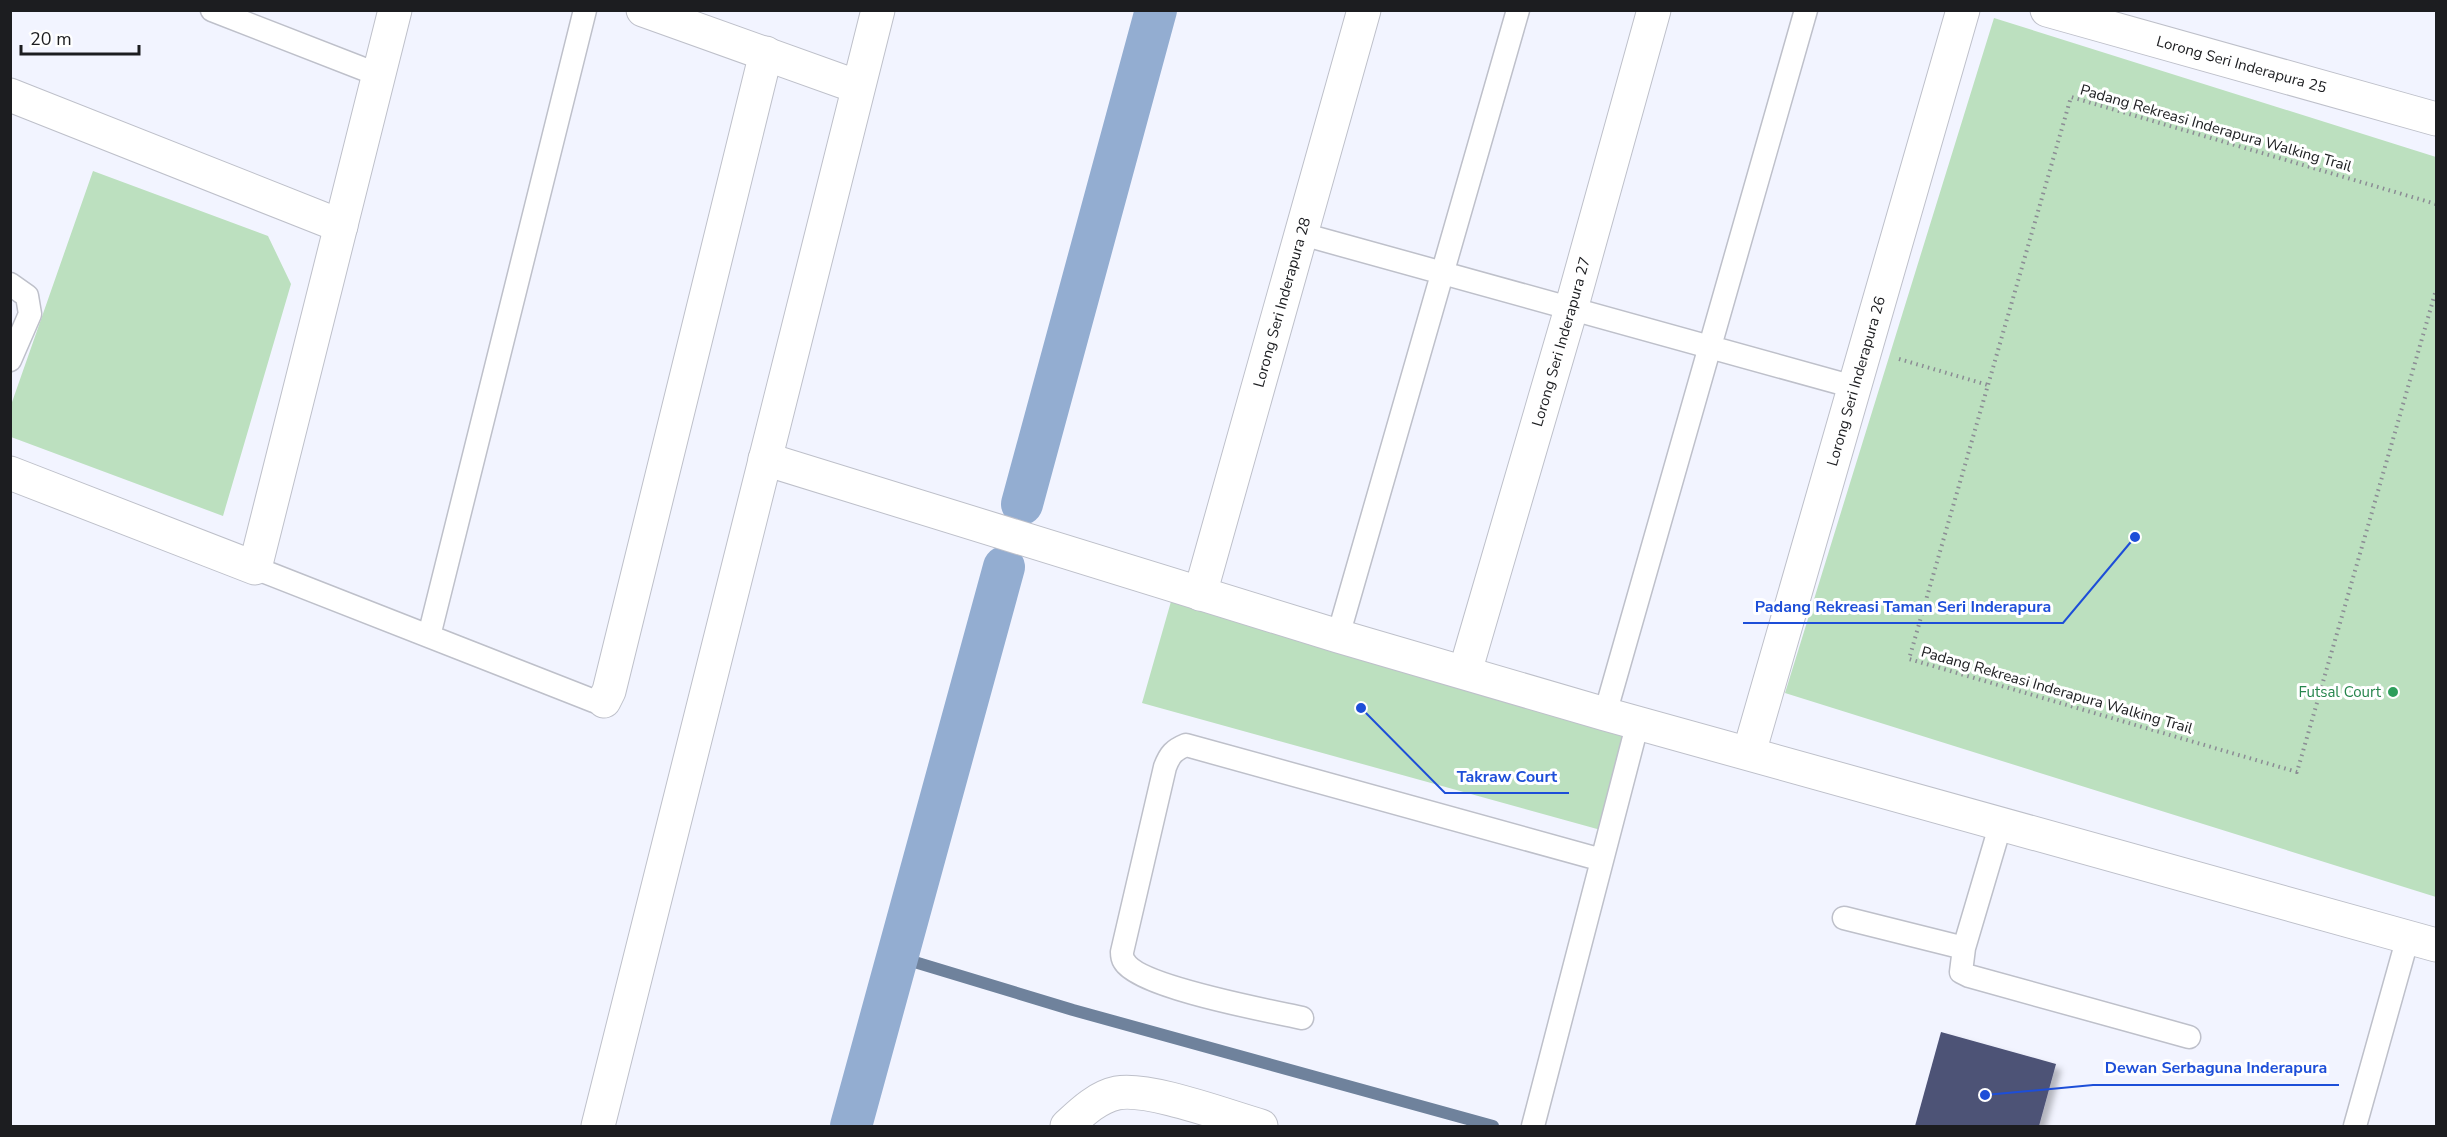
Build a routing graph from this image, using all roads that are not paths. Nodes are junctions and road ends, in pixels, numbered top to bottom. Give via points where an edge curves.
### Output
1 (212, 10) edge
2 (395, 10) edge
3 (585, 10) edge
4 (643, 10) edge
5 (878, 10) edge
6 (1364, 10) edge
7 (1518, 10) edge
8 (1654, 10) edge
9 (1806, 10) edge
10 (1963, 10) edge
11 (2047, 10) edge
12 (766, 53) junction
13 (379, 75) junction
14 (858, 87) junction
15 (10, 95) edge
16 (2436, 119) edge
17 (341, 226) junction
18 (1302, 234) junction
19 (1443, 272) junction
20 (10, 284) edge
21 (1571, 309) junction
22 (1710, 348) junction
23 (10, 360) edge
24 (1854, 387) junction
25 (765, 459) junction
26 (10, 473) edge
27 (255, 568) junction
28 (1200, 594) junction
29 (429, 636) junction
30 (1338, 636) junction
31 (1465, 672) junction
32 (604, 701) joint
33 (1605, 714) junction
34 (1638, 722) junction
35 (1749, 753) junction
36 (2001, 823) junction
37 (1602, 860) junction
38 (1844, 918) dead end
39 (2422, 941) edge
40 (1964, 948) junction
41 (1302, 1018) dead end
42 (2189, 1037) dead end
43 (1076, 1117) edge
44 (598, 1126) edge
45 (1261, 1126) edge
46 (1533, 1126) edge
47 (2355, 1126) edge

1 - 13 lane
2 - 13 street
3 - 29 lane
4 - 12 street
5 - 14 street
6 - 18 street, Lorong Seri Inderapura 28
7 - 19 lane
8 - 21 street, Lorong Seri Inderapura 27
9 - 22 lane
10 - 24 street, Lorong Seri Inderapura 26
11 - 16 street, Lorong Seri Inderapura 25
12 - 14 street
12 - 32 street
13 - 17 street
14 - 25 street
15 - 17 street
17 - 27 street
18 - 19 lane
18 - 28 street, Lorong Seri Inderapura 28
19 - 21 lane
19 - 30 lane
20 - 23 lane via 27,296 30,314
21 - 22 lane
21 - 31 street, Lorong Seri Inderapura 27
22 - 24 lane
22 - 33 lane
24 - 35 street, Lorong Seri Inderapura 26
25 - 28 street
25 - 44 street
26 - 27 street
27 - 29 lane
28 - 30 street
29 - 32 lane via 594,701
30 - 31 street
31 - 33 street
33 - 34 street
34 - 35 street
34 - 37 lane
35 - 36 street
36 - 39 street
36 - 40 lane
37 - 41 lane via 1186,745 1175,750 1165,767 1122,952 1124,962 1161,983
37 - 46 lane
38 - 40 lane
39 - 47 lane
40 - 42 lane via 1961,972 1969,976
43 - 45 street via 1115,1094 1142,1092

